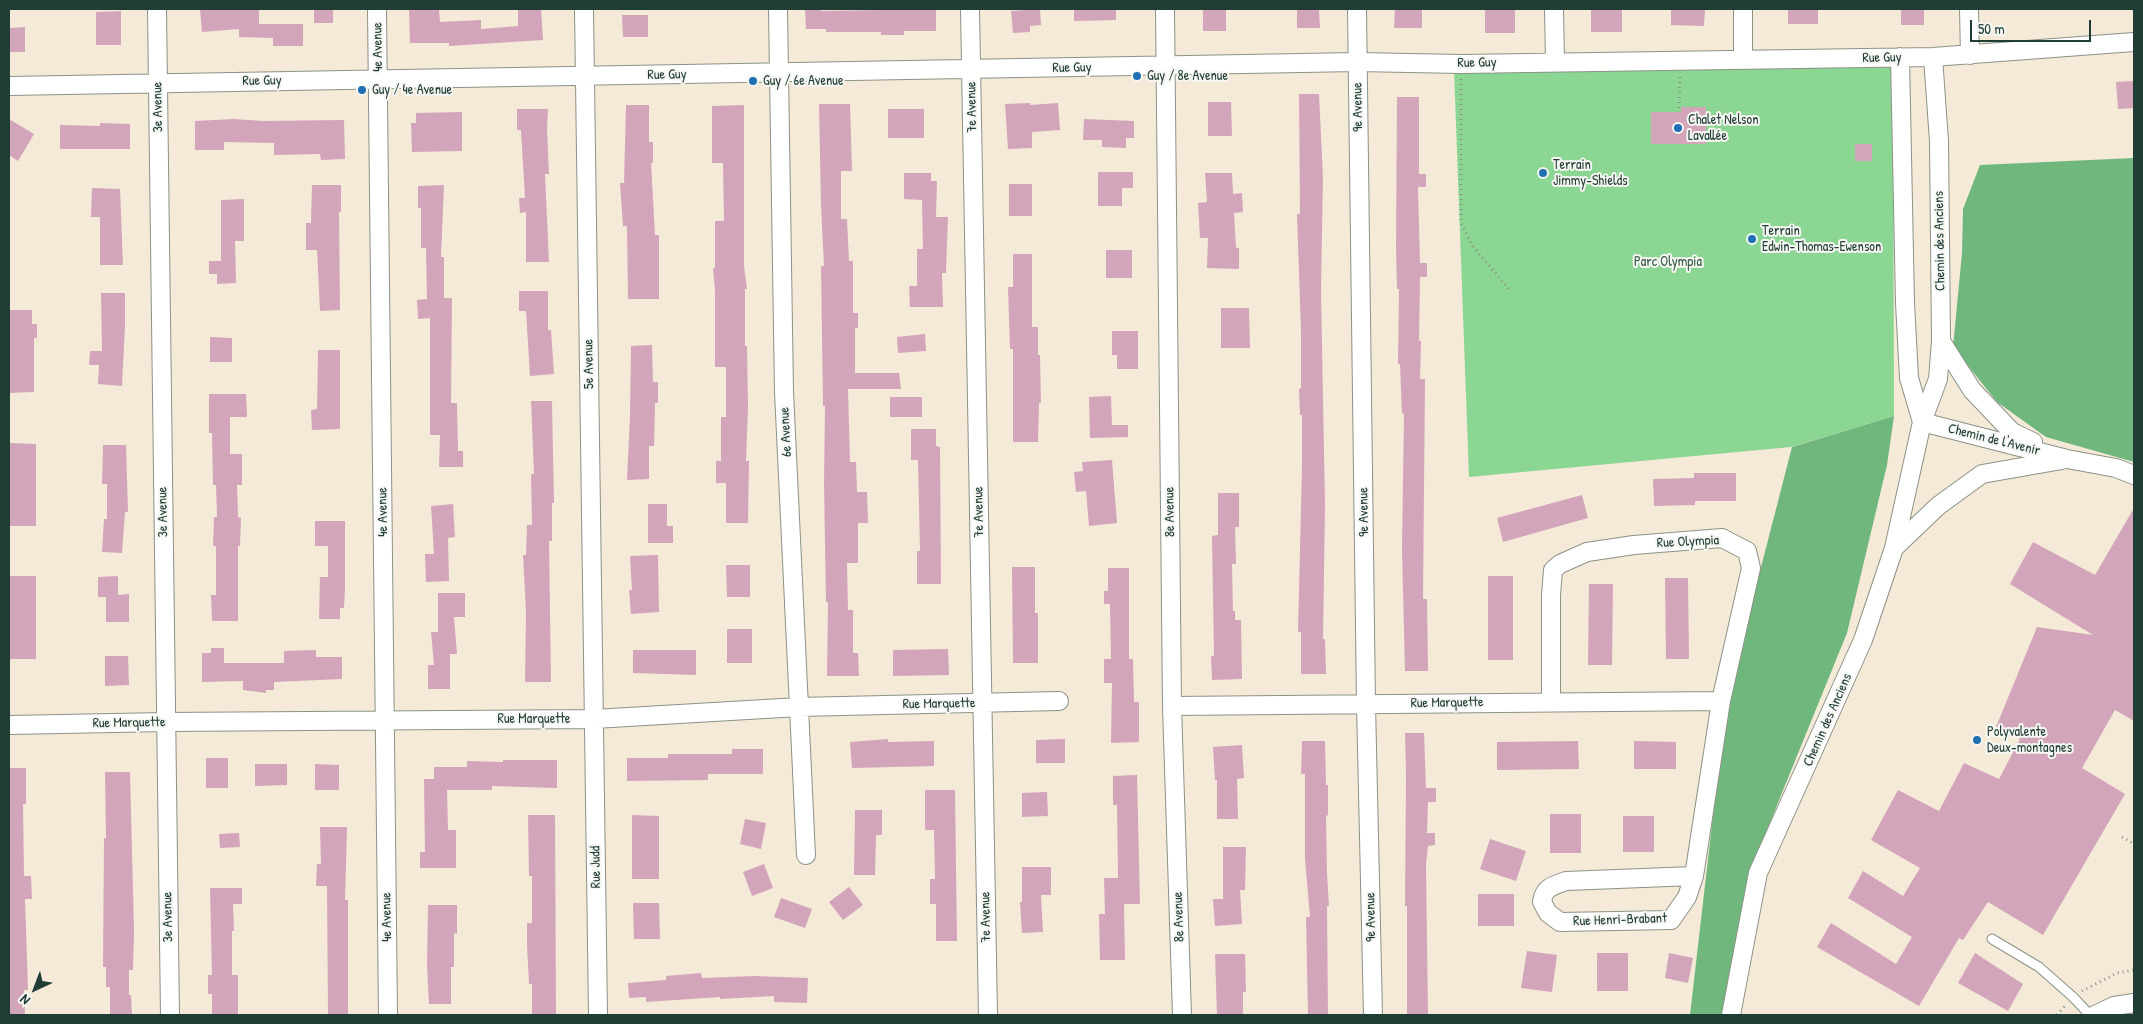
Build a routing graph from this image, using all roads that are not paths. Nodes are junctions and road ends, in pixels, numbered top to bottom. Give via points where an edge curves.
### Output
1 (157, 9) edge
2 (377, 9) edge
3 (584, 9) edge
4 (778, 9) edge
5 (970, 9) edge
6 (1165, 9) edge
7 (1357, 9) edge
8 (1554, 9) edge
9 (1743, 9) edge
10 (1969, 9) edge
11 (2134, 42) edge
12 (1970, 55) junction
13 (1900, 57) junction
14 (1933, 57) junction
15 (1743, 60) junction
16 (1555, 61) junction
17 (1358, 62) junction
18 (1166, 66) junction
19 (972, 69) junction
20 (779, 73) junction
21 (585, 76) junction
22 (378, 79) junction
23 (158, 83) junction
24 (9, 86) edge
25 (1941, 341) junction
26 (1922, 422) junction
27 (2067, 459) junction
28 (2134, 476) edge
29 (1894, 548) junction
30 (1059, 701) dead end
31 (1721, 701) junction
32 (1551, 702) junction
33 (982, 703) junction
34 (1366, 704) junction
35 (1172, 706) junction
36 (799, 707) junction
37 (594, 719) junction
38 (385, 720) junction
39 (166, 722) junction
40 (9, 725) edge
41 (806, 855) dead end
42 (1694, 876) junction
43 (1992, 938) dead end
44 (2134, 1003) edge
45 (170, 1015) edge
46 (388, 1015) edge
47 (598, 1015) edge
48 (988, 1015) edge
49 (1182, 1015) edge
50 (1373, 1015) edge
51 (1731, 1015) edge
52 (2090, 1015) edge
53 (2095, 1015) edge

1 - 23 street, 3e Avenue
2 - 22 street, 4e Avenue
3 - 21 street, 5e Avenue
4 - 20 street, 6e Avenue
5 - 19 street, 7e Avenue
6 - 18 street, 8e Avenue
7 - 17 street, 9e Avenue
8 - 16 street
9 - 15 street
10 - 12 street
11 - 12 street, Rue Guy
12 - 14 street, Rue Guy
13 - 14 street, Rue Guy
13 - 15 street, Rue Guy
13 - 26 street via 1908,378
14 - 25 street, Chemin des Anciens via 1939,141
15 - 16 street, Rue Guy
16 - 17 street, Rue Guy via 1461,64
17 - 18 street, Rue Guy
17 - 34 street, 9e Avenue
18 - 19 street, Rue Guy
18 - 35 street, 8e Avenue
19 - 20 street, Rue Guy
19 - 33 street, 7e Avenue
20 - 21 street, Rue Guy
20 - 36 street, 6e Avenue via 784,392
21 - 22 street, Rue Guy
21 - 37 street, 5e Avenue
22 - 23 street, Rue Guy
22 - 38 street, 4e Avenue
23 - 24 street, Rue Guy
23 - 39 street, 3e Avenue
25 - 26 street, Chemin des Anciens via 1938,379
25 - 27 street, Chemin de l'Avenir via 1972,390 2012,432
26 - 27 street, Chemin de l'Avenir
26 - 29 street, Chemin des Anciens
27 - 28 street, Chemin de l'Avenir via 2116,468
27 - 29 street, Chemin de l'Avenir via 1982,474 1938,506
29 - 51 street, Chemin des Anciens via 1864,640 1758,873
30 - 33 street, Rue Marquette
31 - 32 street, Rue Marquette
31 - 32 street, Rue Olympia via 1751,568 1747,551 1722,538 1587,552 1553,570
31 - 42 street, Rue Olympia
32 - 34 street, Rue Marquette
33 - 36 street, Rue Marquette
33 - 48 street, 7e Avenue
34 - 35 street, Rue Marquette
34 - 50 street, 9e Avenue
35 - 49 street, 8e Avenue
36 - 37 street, Rue Marquette
36 - 41 street, 6e Avenue
37 - 38 street, Rue Marquette
37 - 47 street, Rue Judd
38 - 39 street, Rue Marquette
38 - 46 street, 4e Avenue
39 - 40 street, Rue Marquette
39 - 45 street, 3e Avenue
42 - 42 street, Rue Henri-Brabant via 1566,881 1543,893 1542,902 1548,913 1560,922 1672,920 1688,897
43 - 52 lane via 2039,967
44 - 53 street via 2114,1006

